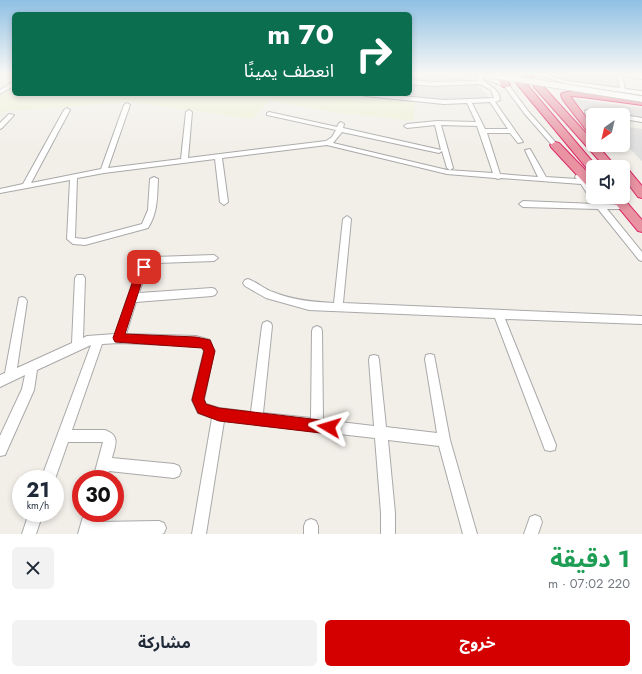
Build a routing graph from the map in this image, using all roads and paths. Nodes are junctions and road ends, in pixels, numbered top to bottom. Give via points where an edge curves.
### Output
1 (404, 99) edge
2 (516, 99) edge
3 (534, 99) edge
4 (550, 99) edge
5 (567, 99) edge
6 (495, 101) joint
7 (469, 102) junction
8 (127, 105) dead end
9 (67, 110) dead end
10 (189, 112) dead end
11 (269, 114) dead end
12 (11, 115) dead end
13 (630, 118) edge
14 (642, 120) edge
15 (437, 123) junction
16 (479, 124) junction
17 (586, 124) edge
18 (407, 126) dead end
19 (0, 127) edge
20 (341, 127) junction
21 (482, 130) junction
22 (512, 131) junction
23 (520, 142) dead end
24 (327, 143) junction
25 (555, 145) joint
26 (528, 150) dead end
27 (440, 151) dead end
28 (608, 152) edge
29 (218, 156) junction
30 (184, 160) junction
31 (605, 160) edge
32 (615, 160) edge
33 (586, 161) edge
34 (450, 168) dead end
35 (104, 171) junction
36 (74, 176) junction
37 (498, 177) junction
38 (154, 179) dead end
39 (543, 179) junction
40 (630, 179) edge
41 (586, 181) edge
42 (586, 183) edge
43 (27, 184) junction
44 (630, 188) edge
45 (0, 190) edge
46 (642, 194) edge
47 (642, 201) edge
48 (224, 202) dead end
49 (586, 202) edge
50 (524, 204) dead end
51 (604, 204) edge
52 (613, 204) edge
53 (622, 204) edge
54 (624, 207) junction
55 (347, 219) dead end
56 (642, 228) edge
57 (214, 258) dead end
58 (642, 258) edge
59 (80, 278) dead end
60 (248, 283) dead end
61 (212, 292) dead end
62 (132, 298) junction
63 (22, 301) dead end
64 (338, 308) junction
65 (498, 314) junction
66 (642, 320) edge
67 (267, 326) dead end
68 (317, 331) dead end
69 (119, 338) junction
70 (98, 340) junction
71 (76, 345) junction
72 (430, 359) dead end
73 (374, 360) dead end
74 (32, 366) junction
75 (5, 379) edge
76 (219, 414) junction
77 (256, 419) junction
78 (317, 426) junction
79 (380, 433) junction
80 (64, 436) junction
81 (444, 440) junction
82 (550, 445) dead end
83 (0, 450) edge
84 (104, 464) junction
85 (51, 470) edge
86 (102, 470) edge
87 (174, 471) dead end
88 (33, 522) edge
89 (89, 522) edge
90 (159, 528) dead end
91 (86, 532) edge
92 (29, 534) edge
93 (199, 534) edge
94 (388, 534) edge
95 (470, 534) edge

1 - 7 street
2 - 25 street
3 - 33 highway
4 - 31 highway
5 - 17 highway
6 - 7 street
6 - 22 street
7 - 16 street
8 - 35 street
9 - 43 street
10 - 30 street
11 - 20 street
12 - 19 street
13 - 14 street
15 - 16 street
15 - 18 street
15 - 34 street
16 - 21 street
20 - 24 street via 333,140
20 - 27 street
21 - 22 street
21 - 37 street
22 - 23 street
24 - 29 street
24 - 37 street via 447,172
25 - 41 highway
26 - 39 street
28 - 32 highway
29 - 30 street
29 - 48 street
30 - 35 street
35 - 36 street
36 - 38 street via 71,239 76,242 85,242 146,226 151,219
36 - 43 street
37 - 39 street
39 - 42 street
40 - 46 highway
43 - 45 street
44 - 47 highway
49 - 50 street
51 - 58 street
52 - 54 highway
53 - 54 highway
54 - 56 highway
55 - 64 street
57 - 62 street via 165,259 149,263 140,275
59 - 71 street
60 - 64 street via 281,299 309,306
61 - 62 street
62 - 69 street
63 - 75 street
64 - 65 street
65 - 66 street
65 - 82 street
67 - 77 street
68 - 78 street
69 - 70 street
69 - 76 street via 196,341 206,344 210,351 198,400 202,409
70 - 71 street
70 - 80 street
71 - 74 street
72 - 81 street
73 - 79 street
74 - 75 street
74 - 83 street via 28,390
76 - 77 street
76 - 93 street
77 - 78 street
78 - 79 street
79 - 81 street
79 - 94 street
80 - 84 street via 105,436 110,440
80 - 85 street
81 - 95 street
84 - 86 street
84 - 87 street
88 - 92 street
89 - 91 street
90 - 91 street

